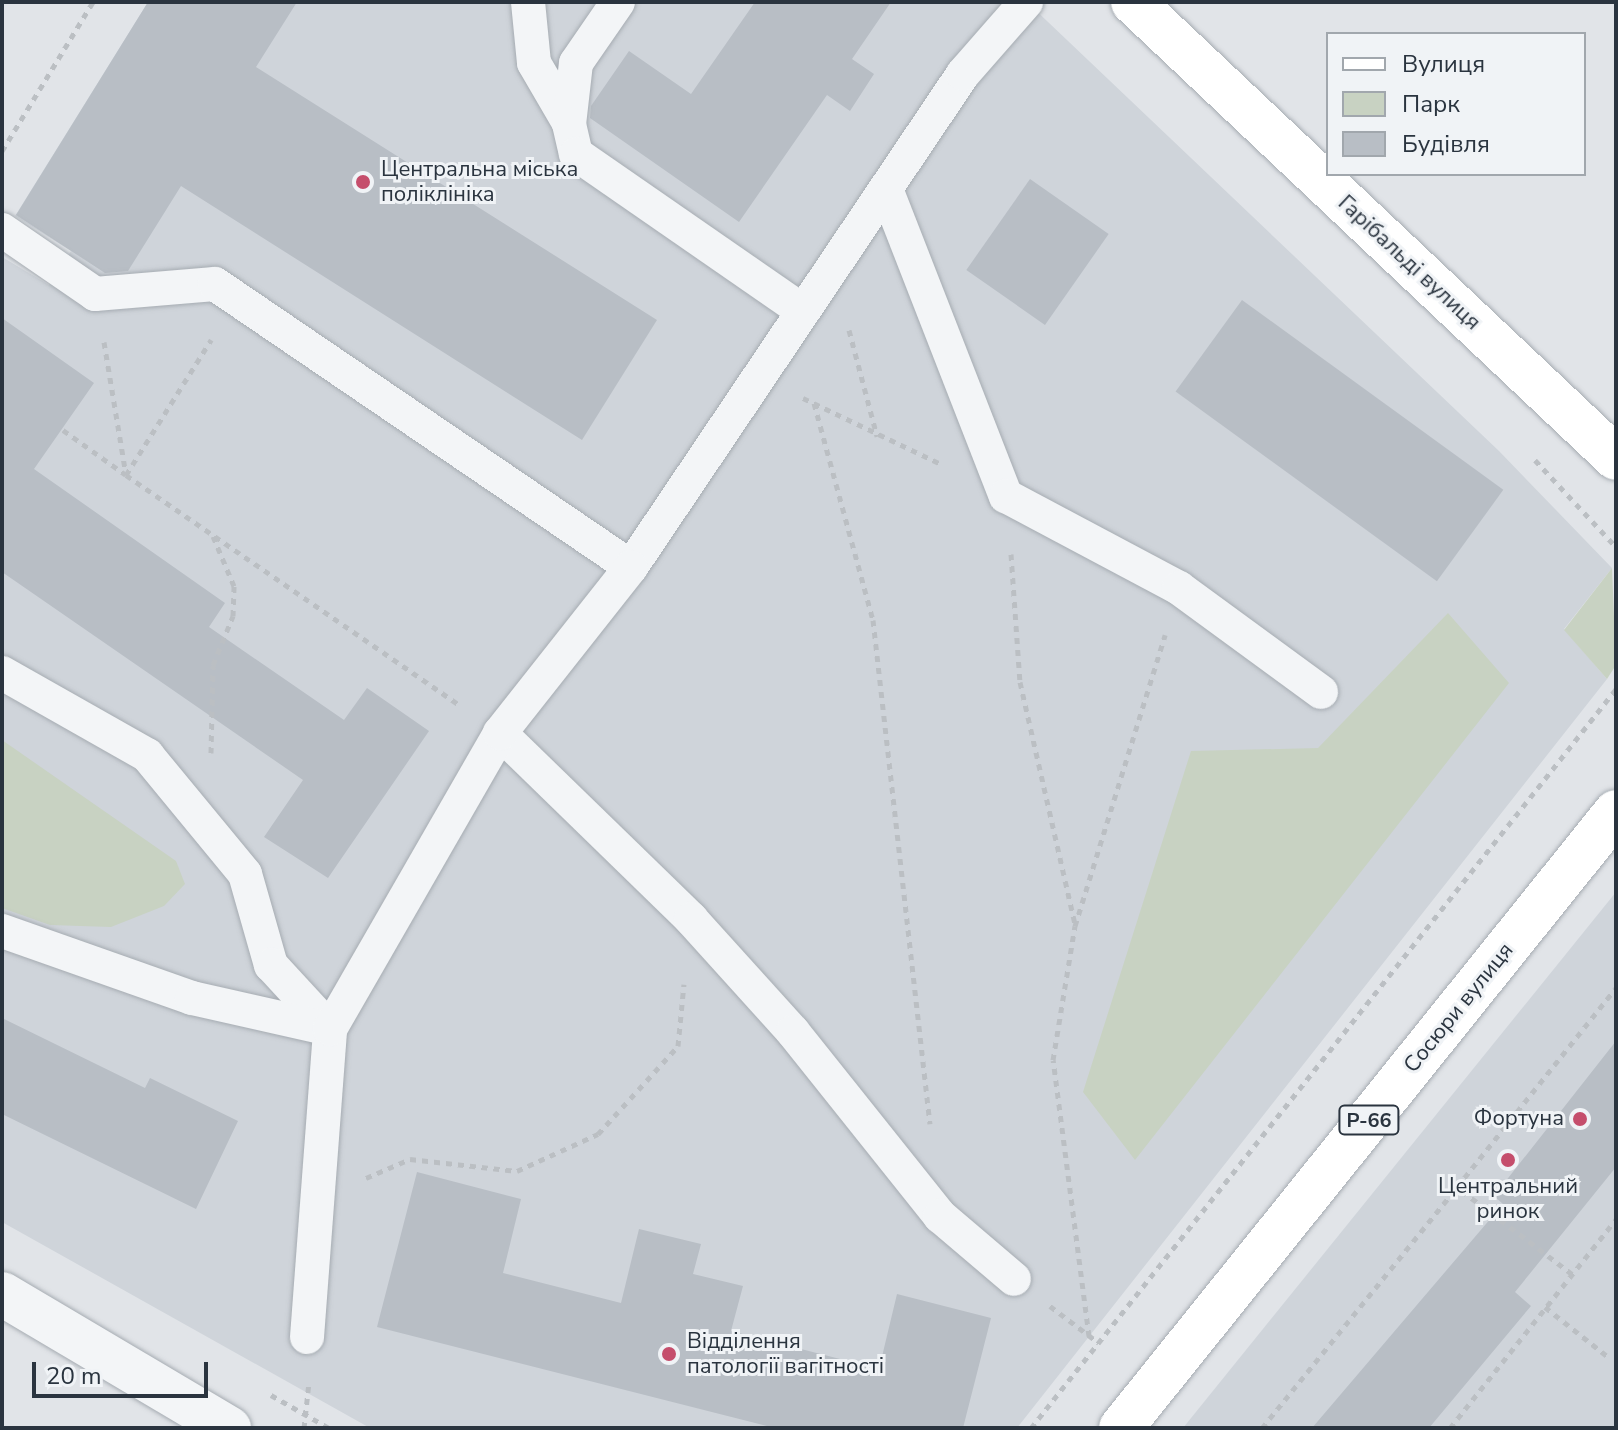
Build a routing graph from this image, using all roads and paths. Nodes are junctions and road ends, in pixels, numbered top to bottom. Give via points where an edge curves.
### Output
1 (93, 2) edge
2 (528, 2) edge
3 (618, 2) edge
4 (1026, 2) edge
5 (1133, 2) edge
6 (569, 124) junction
7 (2, 151) edge
8 (886, 189) junction
9 (2, 230) edge
10 (838, 260) junction
11 (95, 294) junction
12 (237, 298) junction
13 (803, 311) junction
14 (757, 378) junction
15 (814, 403) junction
16 (63, 430) dead end
17 (877, 437) junction
18 (1616, 458) edge
19 (126, 475) junction
20 (1006, 496) junction
21 (211, 533) junction
22 (631, 567) junction
23 (1179, 588) junction
24 (2, 673) edge
25 (1616, 689) edge
26 (1321, 692) dead end
27 (500, 733) junction
28 (1616, 812) edge
29 (208, 830) junction
30 (691, 919) junction
31 (1075, 926) junction
32 (2, 931) edge
33 (1616, 988) edge
34 (330, 1029) junction
35 (1457, 1187) junction
36 (320, 1197) junction
37 (940, 1216) junction
38 (1616, 1219) edge
39 (1572, 1274) junction
40 (1014, 1279) joint
41 (2, 1294) edge
42 (1545, 1307) junction
43 (1089, 1336) junction
44 (307, 1337) dead end
45 (1099, 1343) junction
46 (1607, 1356) dead end
47 (220, 1426) edge
48 (1031, 1428) edge
49 (1121, 1428) edge
50 (1262, 1428) edge
51 (1450, 1428) edge

1 - 7 path
2 - 6 lane via 534,63
3 - 6 lane via 576,63
4 - 8 lane via 963,74
5 - 18 main road, Гарібальді вулиця
6 - 13 lane via 576,154
8 - 10 lane
8 - 20 lane
9 - 11 lane
10 - 13 lane
10 - 17 path via 853,353
11 - 12 lane via 215,284
11 - 19 path
12 - 19 path
12 - 22 lane
13 - 14 lane
14 - 15 path
14 - 22 lane
15 - 17 path
15 - 37 path via 873,620
16 - 19 path
17 - 20 path
19 - 21 path
20 - 23 lane
20 - 31 path via 1020,682
21 - 27 path
21 - 29 path via 234,586 233,616 213,665
22 - 27 lane
23 - 26 lane
23 - 31 path
24 - 29 lane via 147,755
25 - 45 path
27 - 30 lane
27 - 34 lane
28 - 49 main road, Сосюри вулиця / Р-66
29 - 34 lane via 245,874 271,965
30 - 36 path via 678,1046 598,1134 517,1171 410,1159
30 - 37 lane via 793,1032
31 - 43 path via 1053,1060
32 - 34 lane via 192,998
33 - 35 path
34 - 36 lane
35 - 39 path
35 - 50 path
36 - 44 lane
37 - 40 lane
38 - 39 path
39 - 42 path
40 - 43 path
41 - 47 street
42 - 46 path
42 - 51 path
43 - 45 path
45 - 48 path

